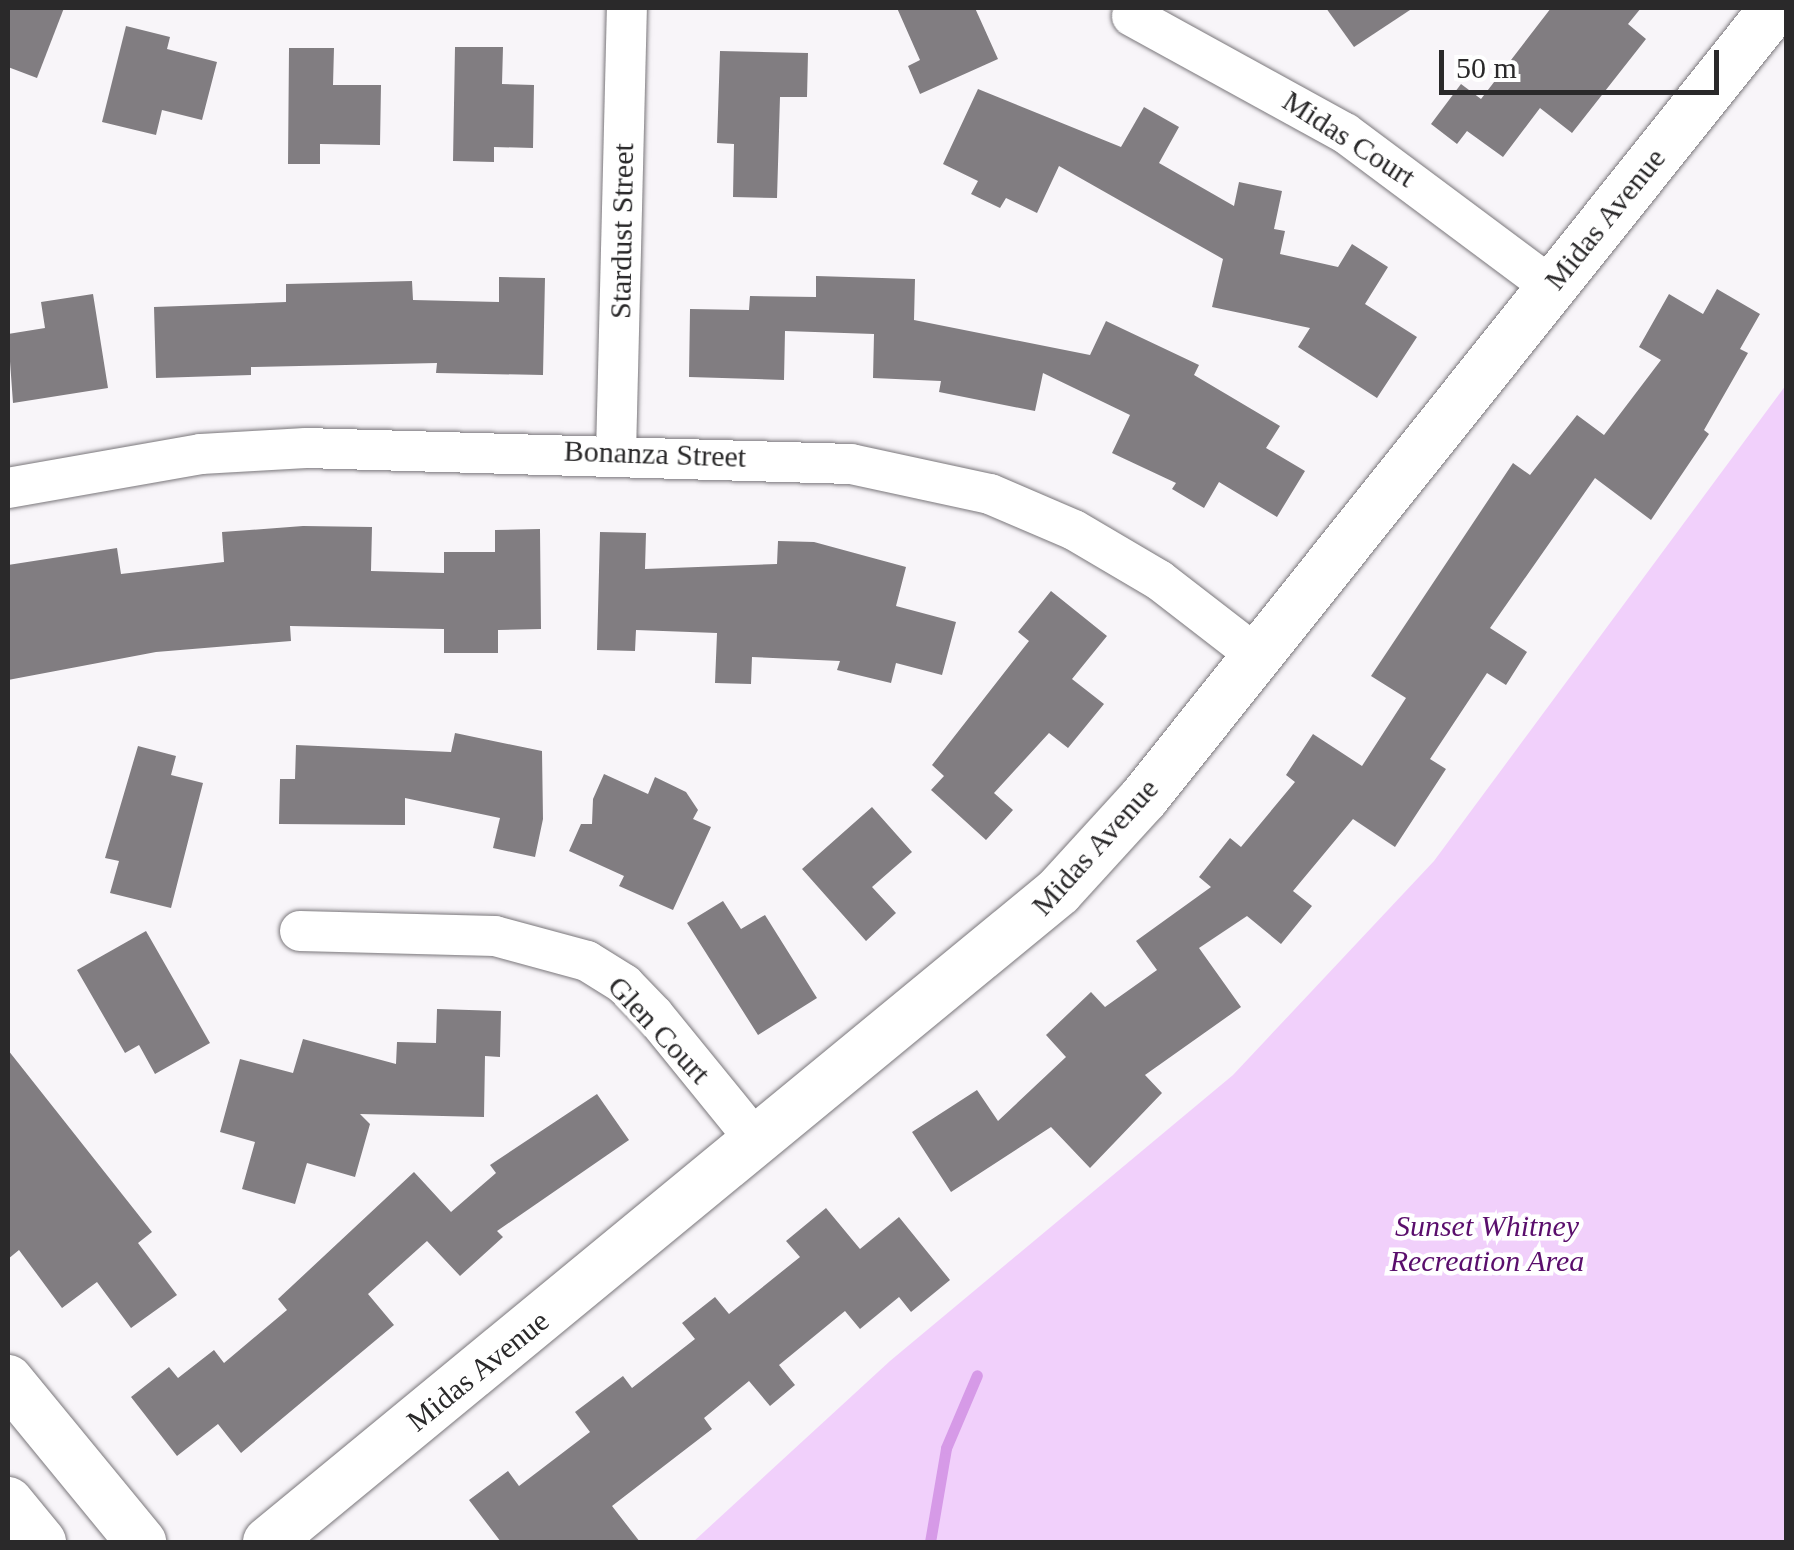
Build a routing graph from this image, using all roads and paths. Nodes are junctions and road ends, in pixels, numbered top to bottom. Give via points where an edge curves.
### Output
1 (627, 8) edge
2 (1776, 8) edge
3 (1132, 16) dead end
4 (1550, 286) junction
5 (616, 454) junction
6 (8, 488) edge
7 (1256, 655) junction
8 (300, 931) dead end
9 (759, 1144) junction
10 (8, 1380) edge
11 (8, 1502) edge
12 (41, 1542) edge
13 (141, 1542) edge
14 (268, 1542) edge

1 - 5 street, Stardust Street
2 - 4 street, Midas Avenue
3 - 4 street, Midas Court via 1345,133
4 - 7 street, Midas Avenue
5 - 6 street, Bonanza Street via 306,448 201,454
5 - 7 street, Bonanza Street via 787,458 913,474 990,494 1074,530 1159,580
7 - 9 street, Midas Avenue via 1059,892
8 - 9 street, Glen Court via 495,936 588,961 624,984 654,1016
9 - 14 street, Midas Avenue
10 - 13 street
11 - 12 street

